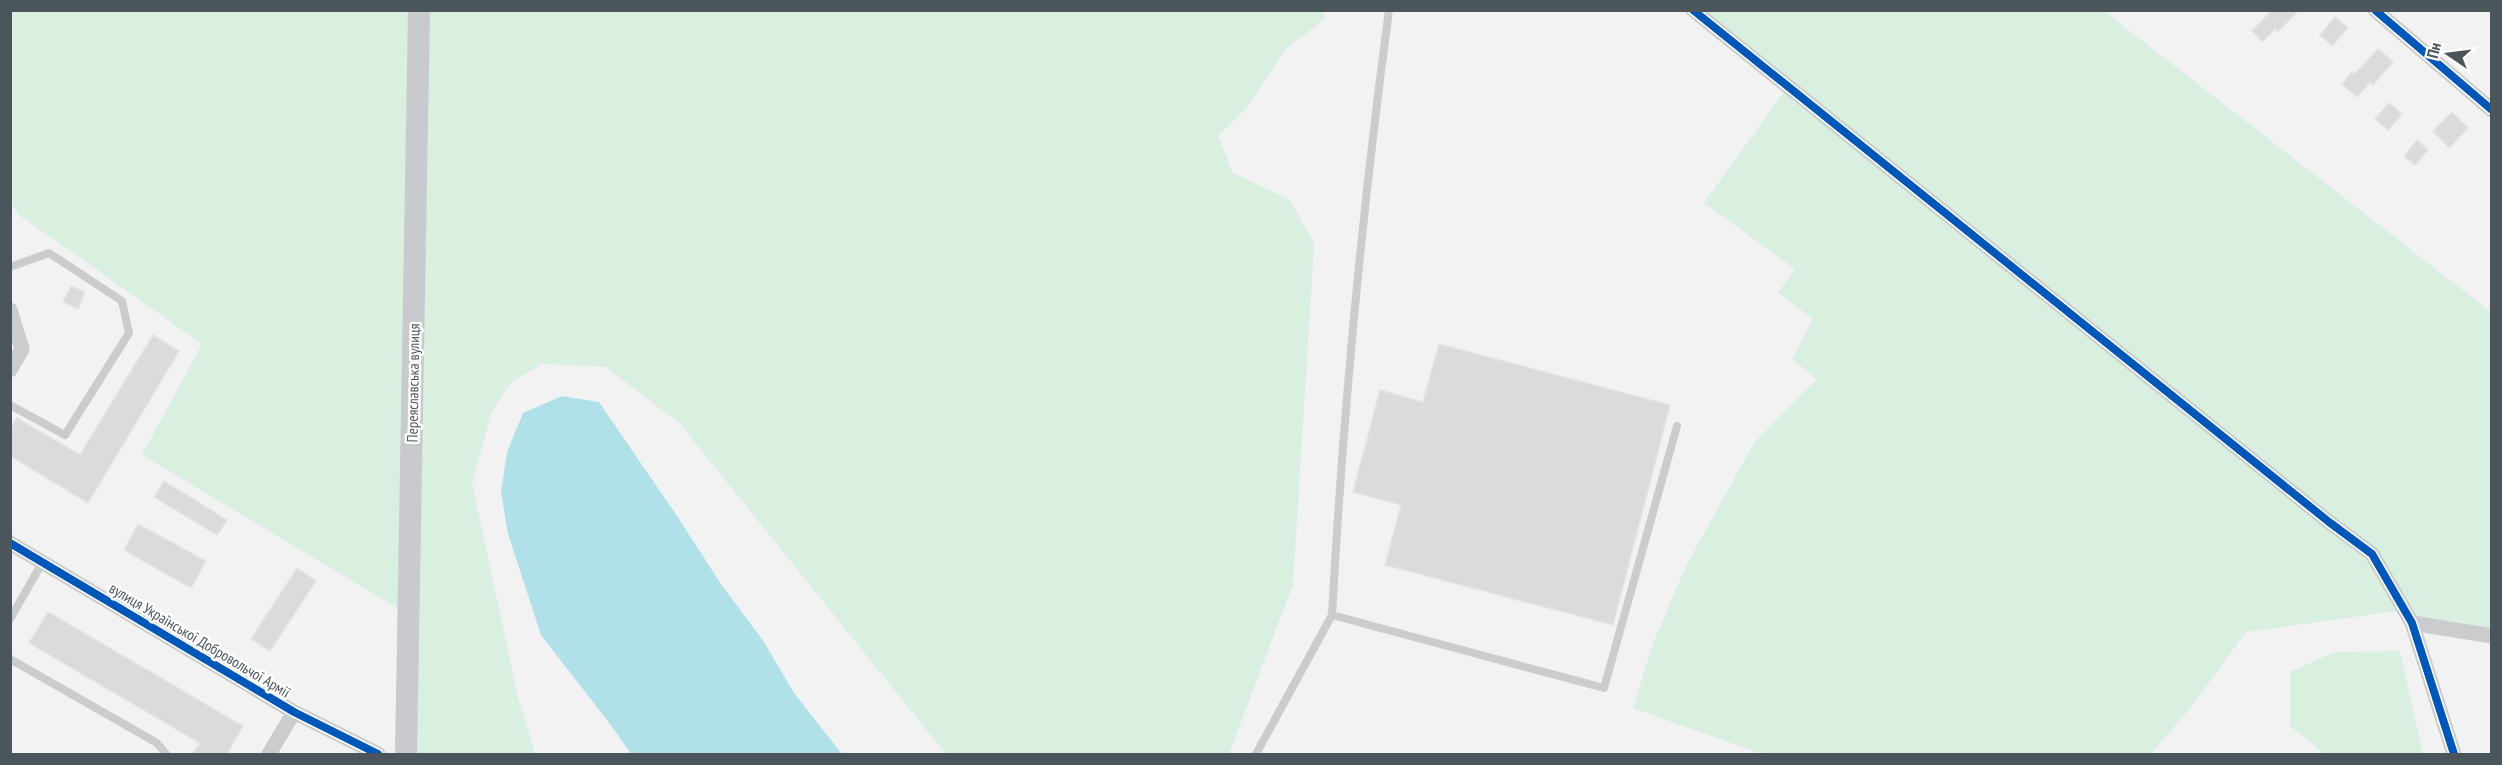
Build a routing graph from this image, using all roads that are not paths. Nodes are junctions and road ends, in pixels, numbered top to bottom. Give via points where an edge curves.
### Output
1 (419, 10) edge
2 (1389, 10) edge
3 (1693, 10) edge
4 (2375, 10) edge
5 (2492, 110) edge
6 (10, 267) edge
7 (10, 310) edge
8 (10, 370) edge
9 (10, 405) edge
10 (1677, 426) dead end
11 (10, 543) edge
12 (42, 563) junction
13 (1332, 615) junction
14 (10, 619) edge
15 (2412, 623) junction
16 (2492, 636) edge
17 (10, 659) edge
18 (294, 712) junction
19 (166, 754) edge
20 (269, 754) edge
21 (378, 754) edge
22 (406, 754) edge
23 (1256, 754) edge
24 (2454, 754) edge

1 - 22 main road, Переяславська вулиця
2 - 13 lane via 1369,162
3 - 15 street via 2372,555
4 - 5 street
6 - 9 lane via 49,253 122,301 129,333 65,435
7 - 8 street via 22,349
10 - 13 lane via 1604,688
11 - 12 street, вулиця Української Добровольчої Армії
12 - 14 lane
12 - 18 street, вулиця Української Добровольчої Армії
13 - 23 lane
15 - 16 street
15 - 24 street
17 - 19 lane via 158,743
18 - 20 street
18 - 21 street, вулиця Української Добровольчої Армії

